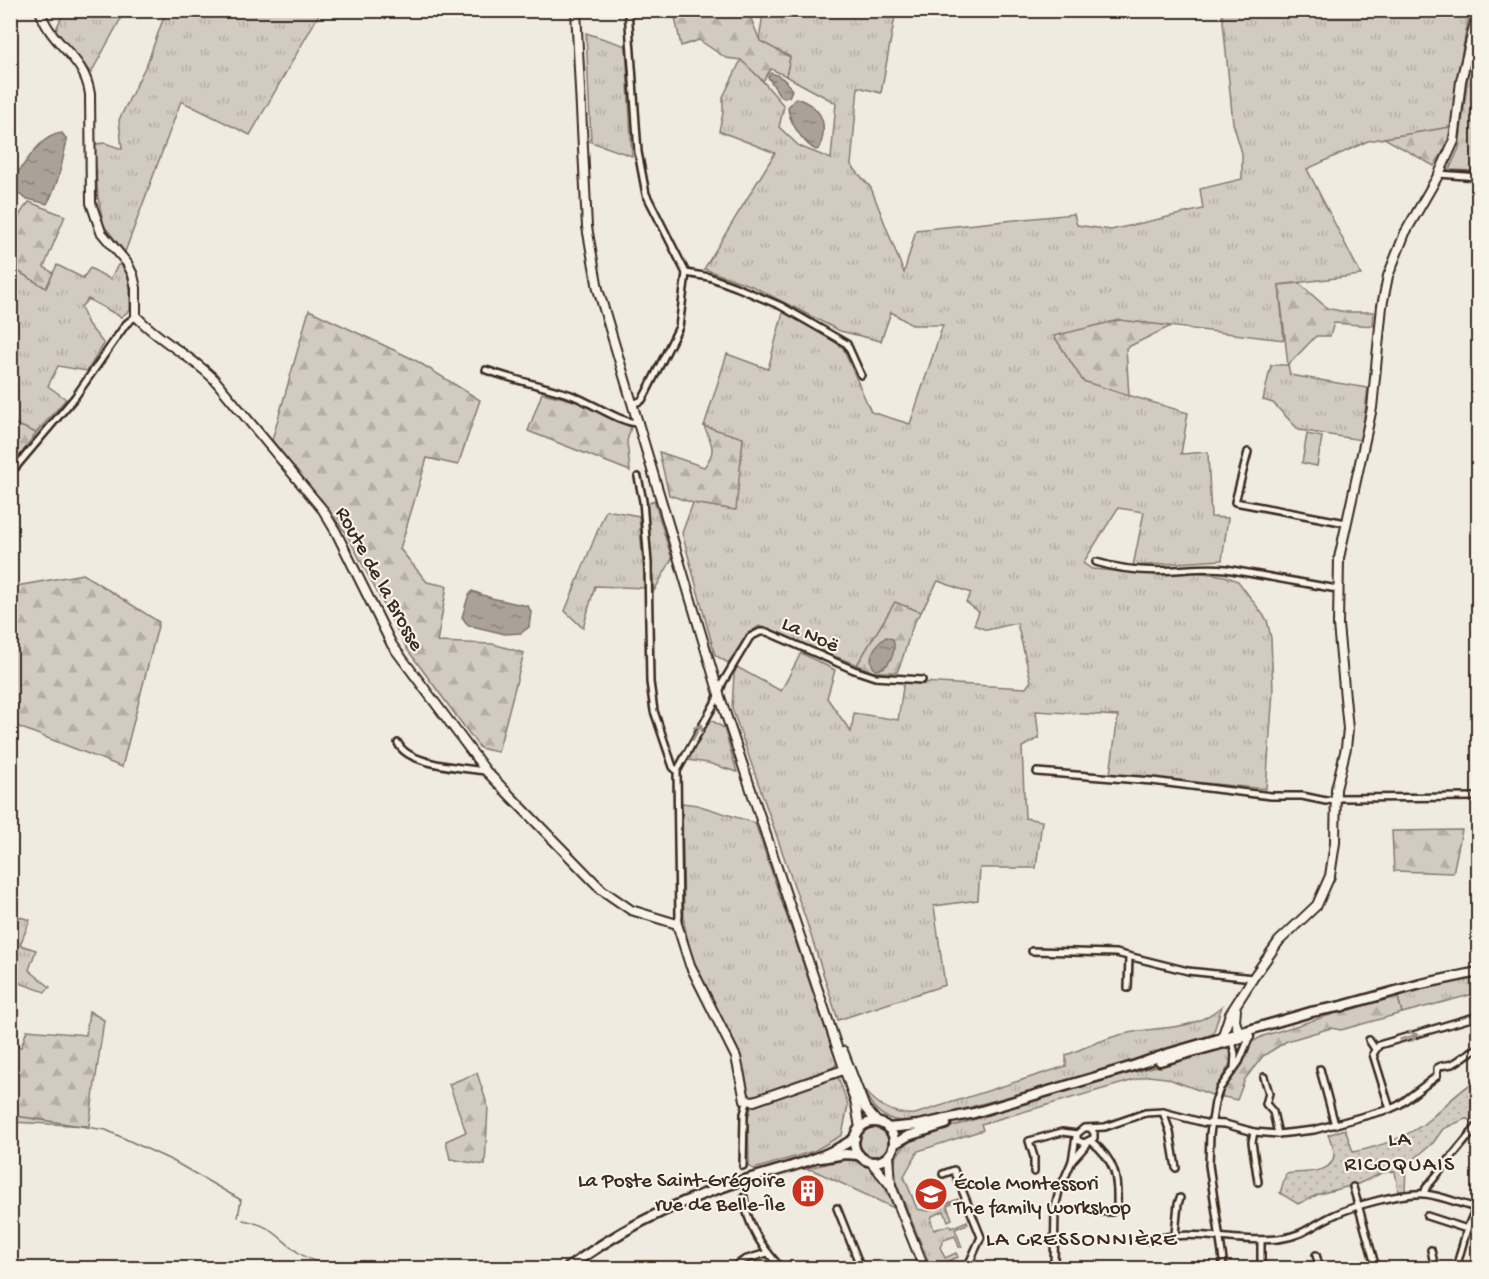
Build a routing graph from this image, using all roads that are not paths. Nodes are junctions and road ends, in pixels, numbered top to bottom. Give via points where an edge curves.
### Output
1 (40, 10) edge
2 (576, 10) edge
3 (628, 10) edge
4 (1478, 10) edge
5 (1439, 174) junction
6 (1479, 177) edge
7 (686, 273) junction
8 (136, 316) junction
9 (486, 370) dead end
10 (861, 375) dead end
11 (633, 404) junction
12 (639, 423) junction
13 (1248, 452) dead end
14 (10, 474) edge
15 (638, 477) dead end
16 (1346, 523) junction
17 (1096, 562) dead end
18 (1337, 589) junction
19 (922, 680) dead end
20 (719, 693) junction
21 (398, 743) dead end
22 (486, 771) junction
23 (677, 771) junction
24 (1037, 772) dead end
25 (1479, 797) edge
26 (1334, 800) junction
27 (677, 924) junction
28 (1032, 951) dead end
29 (1129, 957) junction
30 (1479, 972) edge
31 (1250, 981) junction
32 (1128, 988) dead end
33 (1343, 1006) junction
34 (1479, 1016) edge
35 (1280, 1021) junction
36 (1239, 1033) junction
37 (1250, 1036) junction
38 (1226, 1040) junction
39 (1370, 1040) dead end
40 (1479, 1048) edge
41 (1375, 1049) junction
42 (1180, 1056) junction
43 (1130, 1067) junction
44 (847, 1069) junction
45 (1320, 1069) dead end
46 (1233, 1070) junction
47 (1264, 1077) dead end
48 (747, 1102) junction
49 (1390, 1110) junction
50 (1163, 1112) junction
51 (974, 1113) junction
52 (877, 1122) junction
53 (1212, 1123) junction
54 (1335, 1125) junction
55 (1479, 1125) edge
56 (1105, 1127) junction
57 (860, 1128) junction
58 (888, 1128) junction
59 (1090, 1128) junction
60 (1254, 1132) junction
61 (1278, 1134) junction
62 (1077, 1135) junction
63 (855, 1138) junction
64 (1091, 1140) junction
65 (894, 1144) junction
66 (859, 1155) junction
67 (889, 1155) junction
68 (807, 1161) junction
69 (1072, 1161) junction
70 (871, 1162) junction
71 (743, 1166) dead end
72 (1176, 1168) dead end
73 (1034, 1172) dead end
74 (943, 1174) dead end
75 (1258, 1182) dead end
76 (891, 1186) junction
77 (1353, 1186) dead end
78 (1424, 1194) junction
79 (744, 1197) dead end
80 (1180, 1198) dead end
81 (1478, 1206) edge
82 (1359, 1207) junction
83 (837, 1208) dead end
84 (1092, 1211) dead end
85 (1427, 1216) dead end
86 (1467, 1229) junction
87 (1175, 1234) junction
88 (1220, 1239) junction
89 (1261, 1240) junction
90 (1150, 1241) dead end
91 (1431, 1250) dead end
92 (767, 1253) junction
93 (1316, 1255) dead end
94 (568, 1269) edge
95 (733, 1269) edge
96 (781, 1269) edge
97 (861, 1269) edge
98 (924, 1269) edge
99 (967, 1269) edge
100 (1054, 1269) edge
101 (1222, 1269) edge
102 (1261, 1269) edge
103 (1320, 1269) edge
104 (1376, 1269) edge
105 (1435, 1269) edge
106 (1456, 1269) edge

1 - 8 street via 50,31 88,80 91,203 101,232 133,275
2 - 11 street via 587,227 598,289
3 - 7 street via 638,152 646,194
4 - 5 street via 1461,81 1454,141
5 - 6 street
5 - 16 street via 1405,232 1388,276 1372,408
7 - 10 street via 709,277 772,302 847,344
7 - 11 street via 679,327 646,393
8 - 14 street
8 - 22 street, Route de la Brosse via 214,379 323,510 392,645
9 - 12 street via 571,395 629,423
11 - 12 street
12 - 20 street
13 - 16 street via 1235,502
15 - 23 street via 648,562 650,682 654,711
16 - 18 street
17 - 18 street via 1134,570 1210,567
18 - 26 street via 1348,729
19 - 20 street, La Noë via 875,677 760,632 750,637
23 -> 20 street, La Noë
20 - 44 street
21 - 22 street via 405,752 421,760
22 - 27 street, Route de la Brosse via 613,899 631,910
23 - 27 street
24 - 26 street
25 - 26 street
26 - 31 street via 1335,850 1326,888 1312,910 1279,941
27 - 48 street via 690,965 736,1057
28 - 29 street via 1116,953
29 - 31 street
29 - 32 street
30 - 33 main road
31 - 36 street via 1234,1017
31 - 38 street via 1230,1014
33 - 35 main road
33 - 37 main road
41 -> 34 street
35 - 36 main road
35 - 38 street
36 - 38 main road
36 - 42 street
37 - 38 main road
37 - 46 street
38 - 42 main road
38 - 43 main road
38 - 46 street via 1235,1054
39 - 41 street
40 - 49 street via 1453,1065 1441,1065 1437,1076
41 - 49 street via 1372,1054
42 - 43 main road
43 - 51 main road
44 - 48 street
44 - 52 street via 865,1108
44 - 57 street
45 - 54 street
46 - 53 street via 1220,1088
47 - 61 street via 1269,1093 1266,1104 1273,1112
48 - 71 street
49 - 54 street
50 - 53 street
50 - 56 street via 1145,1113
50 - 72 street
51 - 58 main road
51 - 65 main road
52 - 57 main road
52 - 58 main road
53 - 60 street
53 - 88 street via 1209,1165
54 - 61 street
55 - 78 street
56 - 59 street
56 - 64 street
57 - 63 main road
58 - 65 main road
59 - 62 street
59 - 64 street via 1094,1133
60 - 61 street
60 - 75 street
62 - 64 street via 1080,1142
62 - 69 street
62 - 73 street via 1062,1132 1029,1141
63 - 66 main road
63 - 68 main road
64 - 69 street
64 - 84 street via 1111,1162 1118,1184 1117,1208 1112,1212
65 - 67 main road
66 - 68 main road
66 - 70 main road
67 - 70 main road
67 - 76 street
68 - 94 main road via 669,1208 618,1234
69 - 100 street via 1055,1208
70 - 76 street
74 - 99 street via 954,1170 981,1237
76 - 98 street
77 - 82 street
78 - 81 street
78 - 82 street
79 - 92 street via 750,1222
80 - 87 street
81 - 86 street
82 - 89 street via 1332,1216 1308,1232
82 - 104 street
83 - 97 street
85 - 86 street
86 - 106 street
87 - 88 street
87 - 90 street
88 - 89 street
88 - 101 street
89 - 102 street
91 - 105 street
92 - 95 street via 744,1260
92 - 96 street
93 - 103 street

